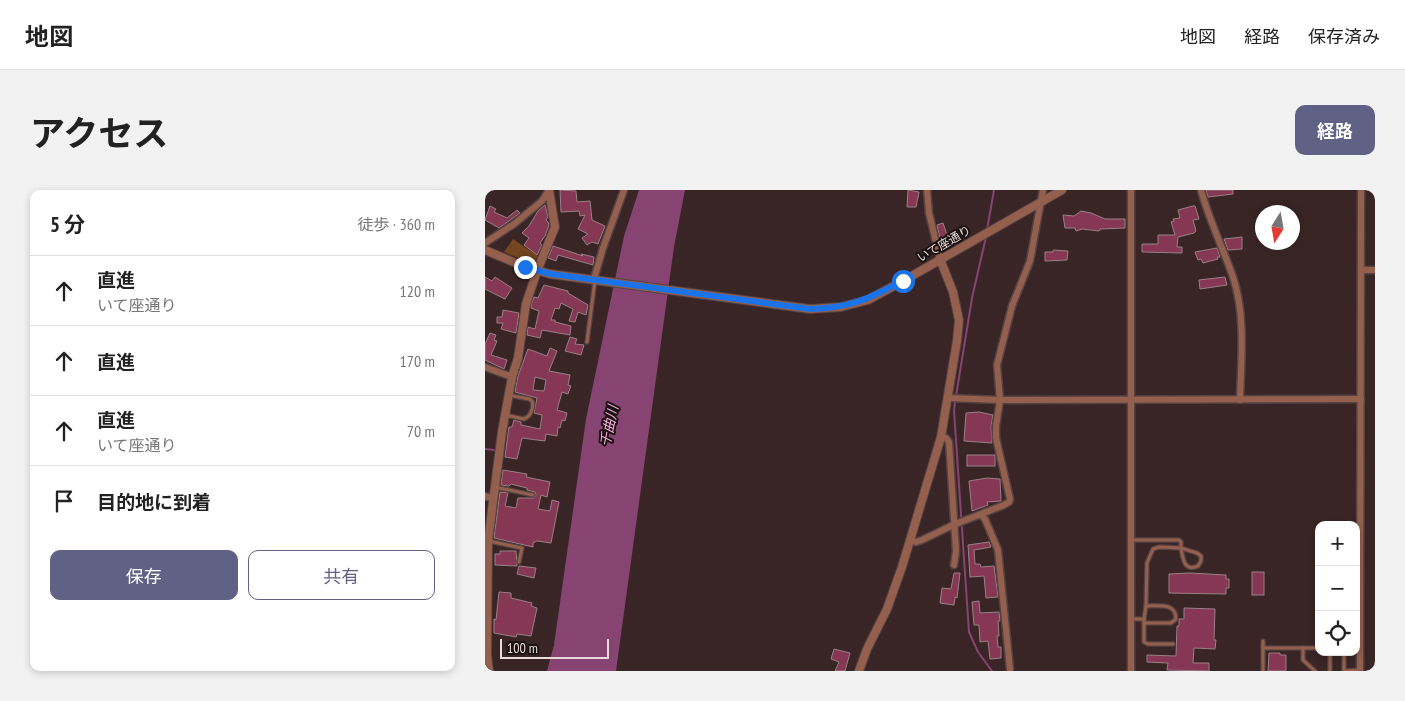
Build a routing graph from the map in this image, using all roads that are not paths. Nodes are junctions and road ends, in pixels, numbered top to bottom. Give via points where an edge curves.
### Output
1 (549, 190) edge
2 (624, 190) edge
3 (927, 190) edge
4 (1043, 190) edge
5 (1062, 190) edge
6 (1131, 190) edge
7 (1201, 190) edge
8 (1361, 190) edge
9 (1042, 201) junction
10 (485, 243) edge
11 (485, 250) edge
12 (941, 260) junction
13 (1361, 270) junction
14 (1375, 270) edge
15 (537, 271) junction
16 (597, 279) junction
17 (587, 342) dead end
18 (486, 369) edge
19 (512, 377) junction
20 (508, 394) junction
21 (954, 399) junction
22 (1361, 399) junction
23 (1000, 400) junction
24 (1131, 400) junction
25 (1241, 400) junction
26 (504, 415) junction
27 (941, 437) junction
28 (494, 487) junction
29 (533, 495) dead end
30 (489, 498) edge
31 (981, 515) junction
32 (958, 523) junction
33 (911, 540) junction
34 (1131, 540) junction
35 (488, 541) junction
36 (1181, 548) junction
37 (519, 562) dead end
38 (955, 565) dead end
39 (1146, 606) junction
40 (1131, 619) junction
41 (1144, 621) junction
42 (1263, 641) dead end
43 (1173, 644) dead end
44 (1263, 648) junction
45 (1303, 648) junction
46 (1315, 648) edge
47 (486, 655) edge
48 (1330, 656) edge
49 (1344, 656) edge
50 (1010, 669) dead end
51 (489, 671) edge
52 (859, 671) edge
53 (1131, 671) edge
54 (1263, 671) edge
55 (1315, 671) edge
56 (1330, 671) edge
57 (1344, 671) edge
58 (1361, 671) edge

1 - 10 street via 542,201
1 - 15 street via 555,227
2 - 16 street via 603,248
3 - 12 street via 929,213
4 - 9 street
5 - 9 street, いて座通り
6 - 24 street
7 - 25 street via 1233,279 1242,325
8 - 13 street
9 - 12 street, いて座通り
9 - 23 street via 1031,261 1012,306 997,365
11 - 15 street
12 - 16 street, いて座通り via 868,300 841,307 810,309
12 - 21 street via 959,320
13 - 14 street
13 - 22 street
15 - 16 street
15 - 19 street via 526,304
16 - 17 lane
18 - 19 street
19 - 20 street
20 - 26 street
20 - 26 lane via 529,399 533,404 530,415 524,419
21 - 23 street
21 - 27 street
22 - 25 street
22 - 58 street
23 - 24 street
23 - 31 street via 997,438 1010,499
24 - 25 street
24 - 34 street
26 - 28 street
27 - 32 street via 949,442
27 - 33 street
28 - 29 lane
28 - 30 street
30 - 35 street
31 - 32 street
31 - 50 street via 999,550
32 - 33 street via 922,540
32 - 38 street
33 - 52 street via 892,595
34 - 36 lane via 1175,540 1181,542
34 - 40 street
35 - 37 lane via 522,548
35 - 47 street
36 - 36 lane via 1186,566 1198,566 1201,556
36 - 39 lane via 1155,547 1151,551 1147,563
39 - 41 lane
39 - 41 lane via 1170,607 1175,611 1176,619 1171,623
40 - 41 lane
40 - 53 street
41 - 43 lane via 1144,642
42 - 44 lane
44 - 45 lane
44 - 54 lane
45 - 46 lane
45 - 55 lane via 1303,660
47 - 51 street
48 - 56 lane
49 - 57 lane
57 - 58 lane

